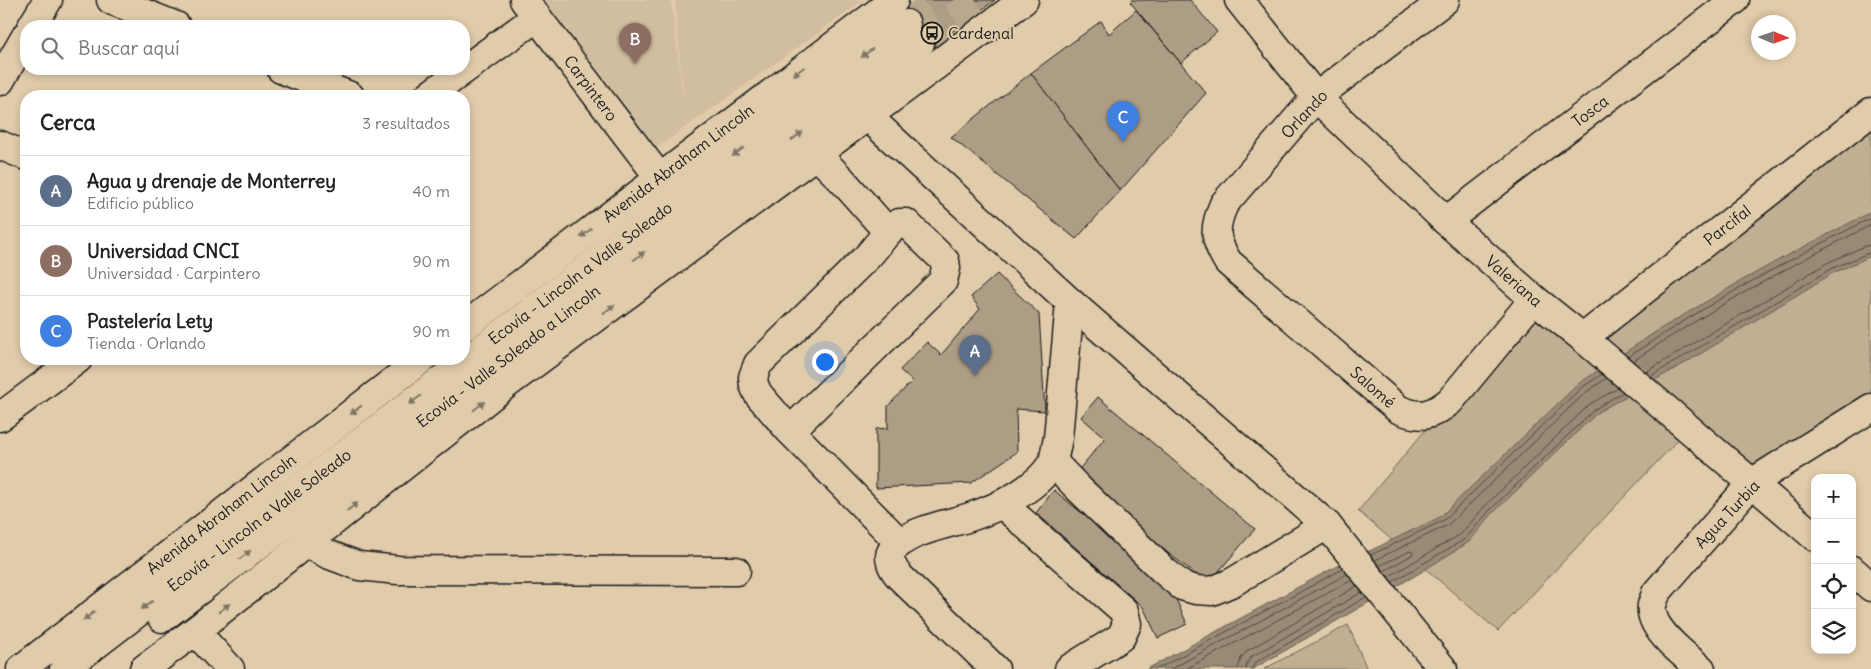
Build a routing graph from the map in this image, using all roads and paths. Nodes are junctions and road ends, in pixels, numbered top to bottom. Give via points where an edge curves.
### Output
1 (48, 0) edge
2 (111, 0) edge
3 (894, 0) tunnel mouth
4 (1024, 0) edge
5 (1239, 0) edge
6 (1446, 0) edge
7 (1735, 0) edge
8 (530, 9) edge
9 (36, 20) edge
10 (161, 20) edge
11 (913, 33) joint
12 (20, 46) edge
13 (470, 60) edge
14 (296, 75) edge
15 (453, 75) edge
16 (0, 81) edge
17 (335, 90) edge
18 (435, 90) edge
19 (1316, 97) junction
20 (1871, 112) edge
21 (866, 115) junction
22 (0, 145) edge
23 (20, 153) edge
24 (817, 155) junction
25 (659, 177) junction
26 (1446, 221) junction
27 (888, 232) junction
28 (1215, 234) joint
29 (1534, 299) junction
30 (1070, 302) junction
31 (470, 322) edge
32 (1583, 338) junction
33 (70, 365) edge
34 (414, 365) edge
35 (470, 365) edge
36 (470, 365) edge
37 (1871, 408) edge
38 (0, 417) edge
39 (790, 431) junction
40 (1053, 462) junction
41 (1752, 482) junction
42 (1002, 504) junction
43 (1327, 525) junction
44 (1811, 534) edge
45 (306, 542) junction
46 (900, 543) junction
47 (736, 571) dead end
48 (1856, 574) edge
49 (1871, 587) edge
50 (195, 631) junction
51 (21, 669) edge
52 (64, 669) edge
53 (95, 669) edge
54 (144, 669) edge
55 (230, 669) edge
56 (995, 669) edge
57 (1069, 669) edge
58 (1443, 669) edge
59 (1701, 669) edge

1 - 9 street
2 - 10 street
3 -> 25 street, Avenida Abraham Lincoln
4 - 21 street
5 - 19 street, Valeriana
6 - 19 street, Orlando
7 - 26 street, Tosca
8 - 13 street
8 - 25 street, Carpintero
11 -> 35 street, Ecovía - Lincoln a Valle Soleado
53 -> 11 street, Ecovía - Valle Soleado a Lincoln
12 - 16 street
14 - 17 street
15 - 18 street
19 - 26 street, Valeriana
19 - 28 street, Orlando via 1224,204
20 - 32 street, Parcifal
21 - 24 street
21 - 30 street
22 - 23 street
24 - 27 street
45 -> 24 street via 508,383
25 -> 31 street, Avenida Abraham Lincoln
26 - 29 street, Valeriana
27 - 39 street via 755,369 753,377 758,394
27 - 39 street via 899,223 906,223 945,261 946,275
28 - 29 street, Salomé via 1228,262 1398,409 1412,415 1426,415 1450,401
29 - 32 street, Valeriana
30 - 40 street
30 - 43 street
32 - 41 street, Valeriana
33 - 38 street
34 -> 51 street, Avenida Abraham Lincoln
36 -> 52 street, Ecovía - Lincoln a Valle Soleado
37 - 41 street, Agua Turbia
39 - 46 street
40 - 42 street via 1039,479
40 - 43 street via 1162,570 1182,586 1196,590 1212,591 1233,582
41 - 44 street, Valeriana
41 - 59 street, Agua Turbia via 1656,593 1652,606 1654,621 1666,639
42 - 46 street
42 - 57 street via 1124,611 1127,624 1121,636
43 - 58 street
45 - 47 street via 359,566 398,570
50 -> 45 street
46 - 56 street via 892,550 890,558 895,571
48 - 49 street
50 - 54 street
50 - 55 street

